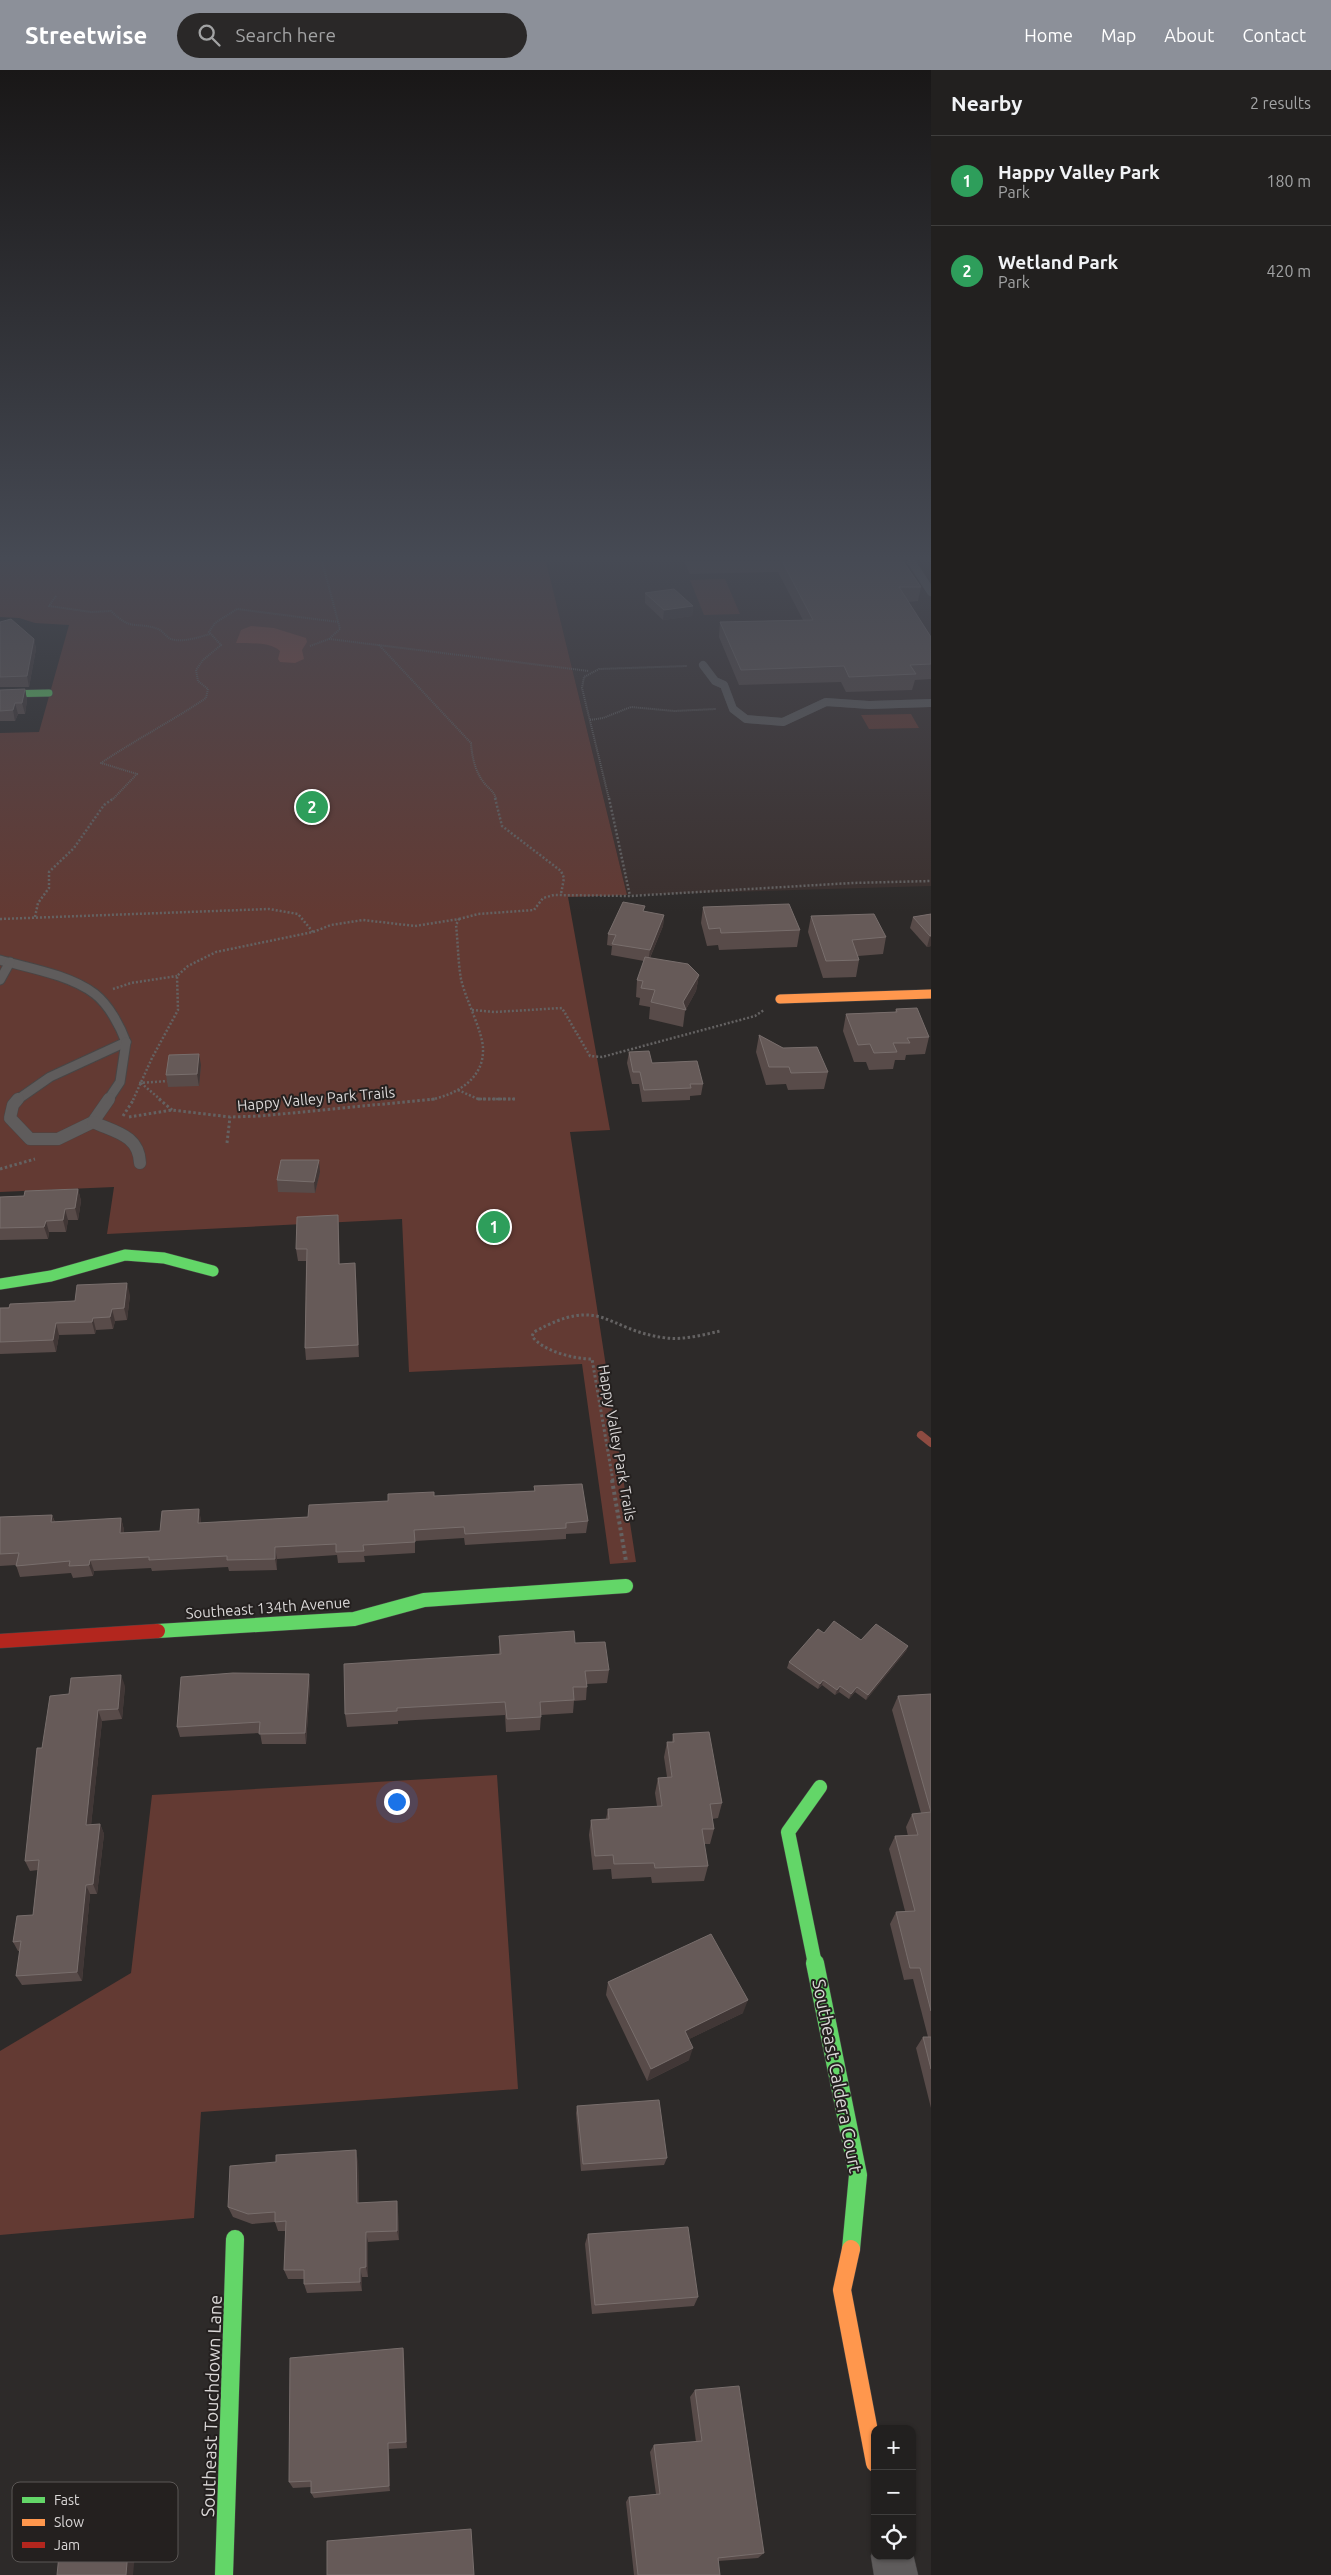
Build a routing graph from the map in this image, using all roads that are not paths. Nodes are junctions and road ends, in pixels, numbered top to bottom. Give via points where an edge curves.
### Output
1 (713, 678) edge
2 (49, 693) dead end
3 (0, 694) edge
4 (931, 703) edge
5 (5, 961) edge
6 (0, 980) edge
7 (931, 994) edge
8 (780, 999) dead end
9 (126, 1042) junction
10 (93, 1122) junction
11 (140, 1163) dead end
12 (213, 1271) dead end
13 (0, 1284) edge
14 (626, 1586) road end
15 (0, 1641) edge
16 (820, 1787) dead end
17 (235, 2239) dead end
18 (871, 2442) edge
19 (894, 2560) edge
20 (224, 2575) edge
21 (896, 2575) edge

1 - 4 lane via 724,684 733,709 746,719 783,722 826,702 869,705
2 - 3 street
5 - 6 lane
5 - 9 lane via 61,977 95,994 120,1026
7 - 8 street
9 - 10 lane via 120,1082
9 - 10 lane via 68,1066 27,1092 13,1104 10,1118 30,1139 58,1139
10 - 11 lane via 133,1138 140,1148
12 - 13 street via 162,1256 133,1255 108,1258 28,1281
14 - 15 street, Southeast 134th Avenue via 424,1600 354,1618
16 - 18 street, Southeast Caldera Court via 788,1832 858,2175 854,2238 842,2290
17 - 20 street, Southeast Touchdown Lane
19 - 21 street

